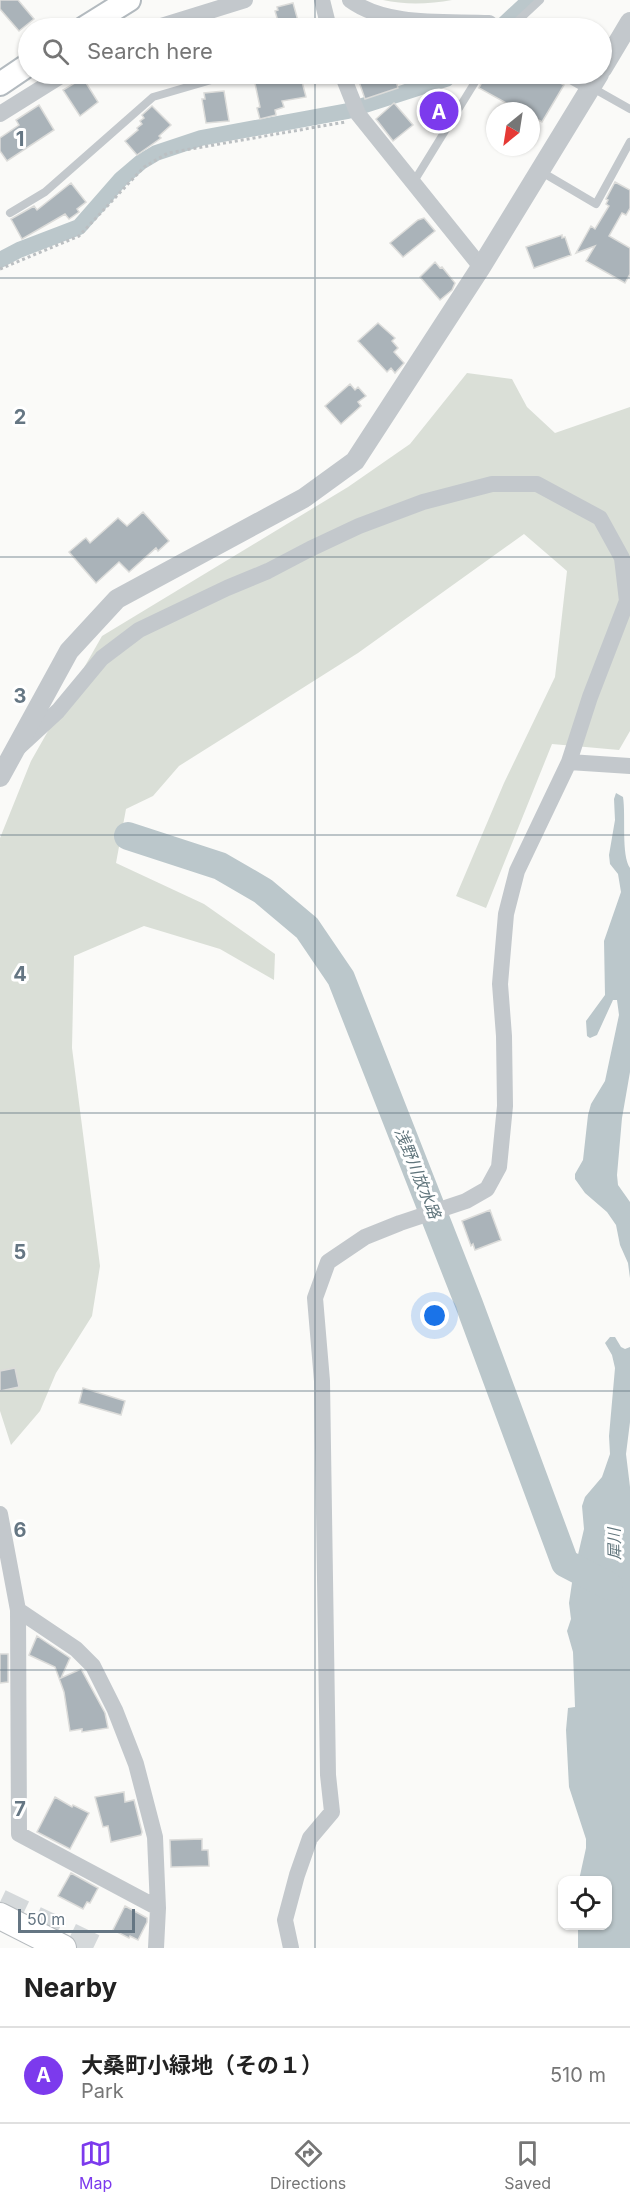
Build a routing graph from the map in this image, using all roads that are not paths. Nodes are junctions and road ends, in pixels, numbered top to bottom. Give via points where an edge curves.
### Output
1 (129, 0) edge
2 (245, 0) edge
3 (322, 0) edge
4 (350, 0) edge
5 (540, 0) edge
6 (100, 18) edge
7 (187, 18) edge
8 (326, 18) edge
9 (393, 18) edge
10 (521, 18) edge
11 (630, 22) edge
12 (612, 52) edge
13 (18, 72) edge
14 (0, 84) edge
15 (48, 84) edge
16 (198, 84) edge
17 (346, 84) edge
18 (474, 84) edge
19 (593, 84) edge
20 (600, 84) edge
21 (630, 109) edge
22 (0, 114) edge
23 (630, 142) edge
24 (539, 171) junction
25 (412, 183) junction
26 (10, 213) dead end
27 (481, 267) junction
28 (10, 756) junction
29 (569, 762) junction
30 (630, 766) edge
31 (0, 777) edge
32 (0, 1514) edge
33 (18, 1610) junction
34 (0, 1693) edge
35 (17, 1693) junction
36 (158, 1908) junction
37 (0, 1916) edge
38 (63, 1948) edge
39 (156, 1948) edge
40 (291, 1948) edge

1 - 6 main road
2 - 7 street
3 - 8 street
4 - 9 street via 372,14
5 - 10 lane
11 - 12 street
13 - 14 main road
15 - 22 street
16 - 26 lane via 153,97 45,192
17 - 25 street via 358,114
18 - 25 lane
19 - 24 street
20 - 21 lane
23 - 24 lane via 596,204
24 - 27 street
25 - 27 street
27 - 28 street via 355,461 304,498 117,599 69,651
28 - 29 street via 58,711 102,658 139,630 359,526 423,502 492,484 537,484 600,518 622,558 627,601
28 - 31 street
29 - 30 street
29 - 40 street via 517,870 506,914 500,984 505,1106 499,1167 487,1189 465,1201 365,1237 328,1262 315,1299 322,1382 328,1775 332,1812 310,1838 297,1875 285,1920
32 - 33 street
33 - 35 street
33 - 36 street via 76,1649 93,1666 105,1687 136,1764 154,1837
34 - 35 street
35 - 36 street via 19,1834
36 - 39 street
37 - 38 main road

